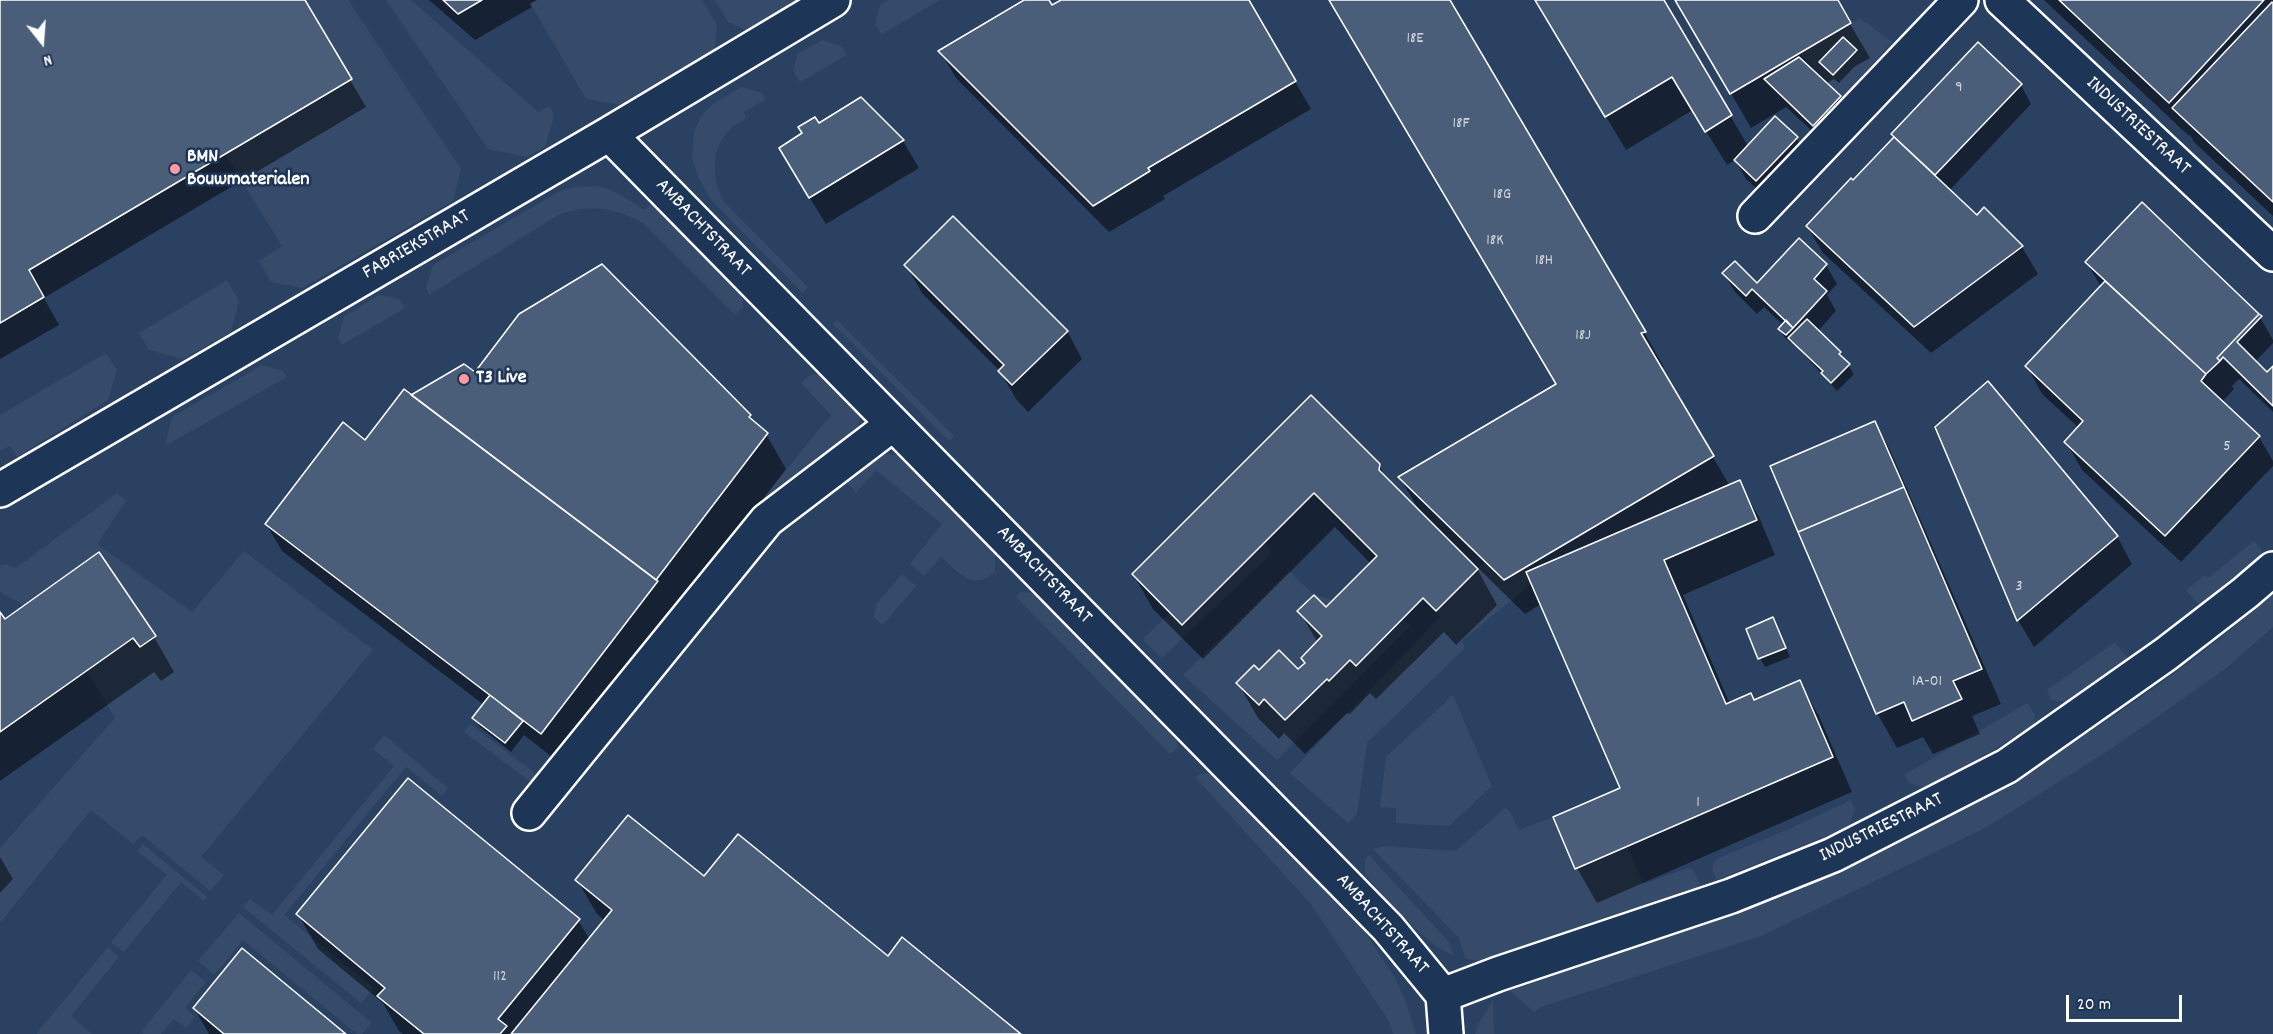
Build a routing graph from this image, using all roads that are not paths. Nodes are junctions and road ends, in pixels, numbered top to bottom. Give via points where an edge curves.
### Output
1 (833, 0) edge
2 (1961, 0) edge
3 (2002, 0) edge
4 (609, 134) junction
5 (1755, 216) dead end
6 (2273, 254) edge
7 (893, 424) junction
8 (0, 490) edge
9 (2273, 569) edge
10 (529, 813) dead end
11 (1443, 995) junction
12 (1446, 1034) edge

1 - 4 street, FABRIEKSTRAAT
2 - 5 street
3 - 6 street, INDUSTRIESTRAAT
4 - 7 street, AMBACHTSTRAAT
4 - 8 street, FABRIEKSTRAAT
7 - 10 street via 768,520
7 - 11 street, AMBACHTSTRAAT via 1388,928
9 - 11 street, INDUSTRIESTRAAT via 2166,654 1997,771 1833,855 1741,892
11 - 12 street

